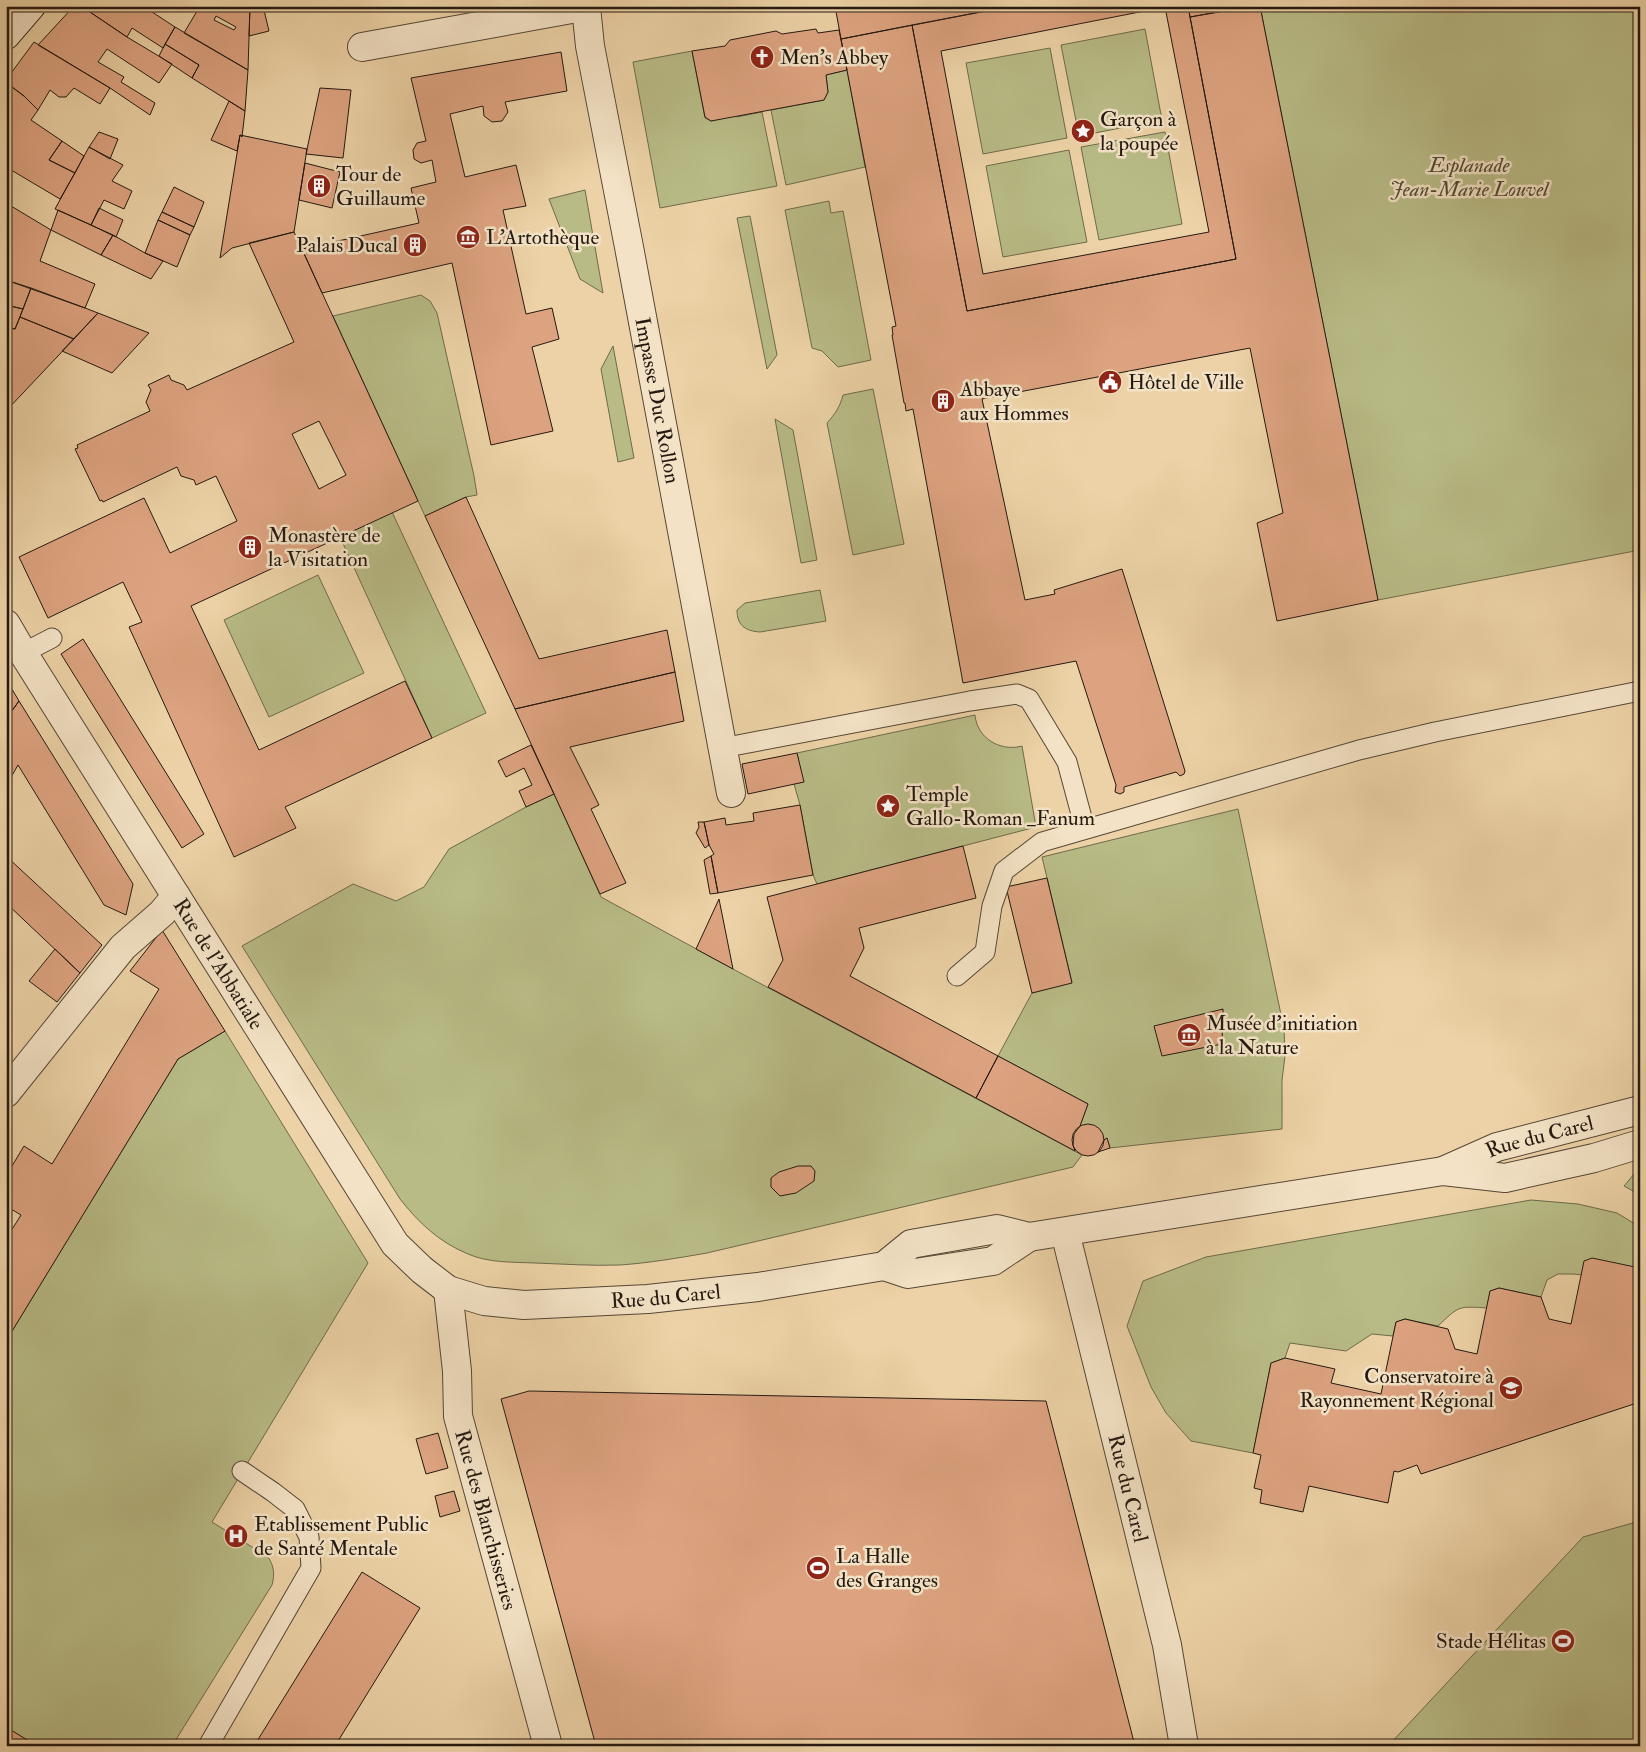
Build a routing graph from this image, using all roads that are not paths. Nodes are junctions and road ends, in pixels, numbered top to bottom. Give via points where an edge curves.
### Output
1 (31, 6) edge
2 (587, 6) edge
3 (556, 9) edge
4 (6, 35) edge
5 (362, 47) dead end
6 (6, 624) edge
7 (52, 638) dead end
8 (23, 654) junction
9 (1640, 691) edge
10 (722, 748) junction
11 (730, 793) dead end
12 (1085, 829) junction
13 (176, 896) junction
14 (957, 976) dead end
15 (6, 1093) edge
16 (1640, 1110) edge
17 (1640, 1144) edge
18 (1442, 1171) junction
19 (1065, 1232) junction
20 (448, 1290) junction
21 (242, 1471) dead end
22 (208, 1746) edge
23 (548, 1746) edge
24 (1184, 1746) edge

1 - 4 street
2 - 3 street
2 - 10 street, Impasse Duc Rollon via 590,46
3 - 5 street
6 - 8 street, Rue de l'Abbatiale
7 - 8 lane
8 - 13 street, Rue de l'Abbatiale
9 - 12 lane via 1435,732
10 - 11 street, Impasse Duc Rollon
10 - 12 lane via 1017,694 1029,699 1067,762
12 - 14 lane via 1042,842 1004,871 992,906 985,952
13 - 15 street via 162,914 123,947
13 - 20 street, Rue de l'Abbatiale via 395,1244
16 - 18 street, Rue du Carel via 1497,1146
17 - 18 street, Rue du Carel via 1504,1178
18 - 19 street, Rue du Carel
19 - 20 street, Rue du Carel via 1028,1237 993,1261 908,1274 884,1266 758,1287 648,1299 524,1306 484,1301
19 - 24 street, Rue du Carel via 1167,1645
20 - 23 street, Rue des Blanchisseries via 457,1371 458,1416
21 - 22 lane via 295,1509 309,1537 311,1568

